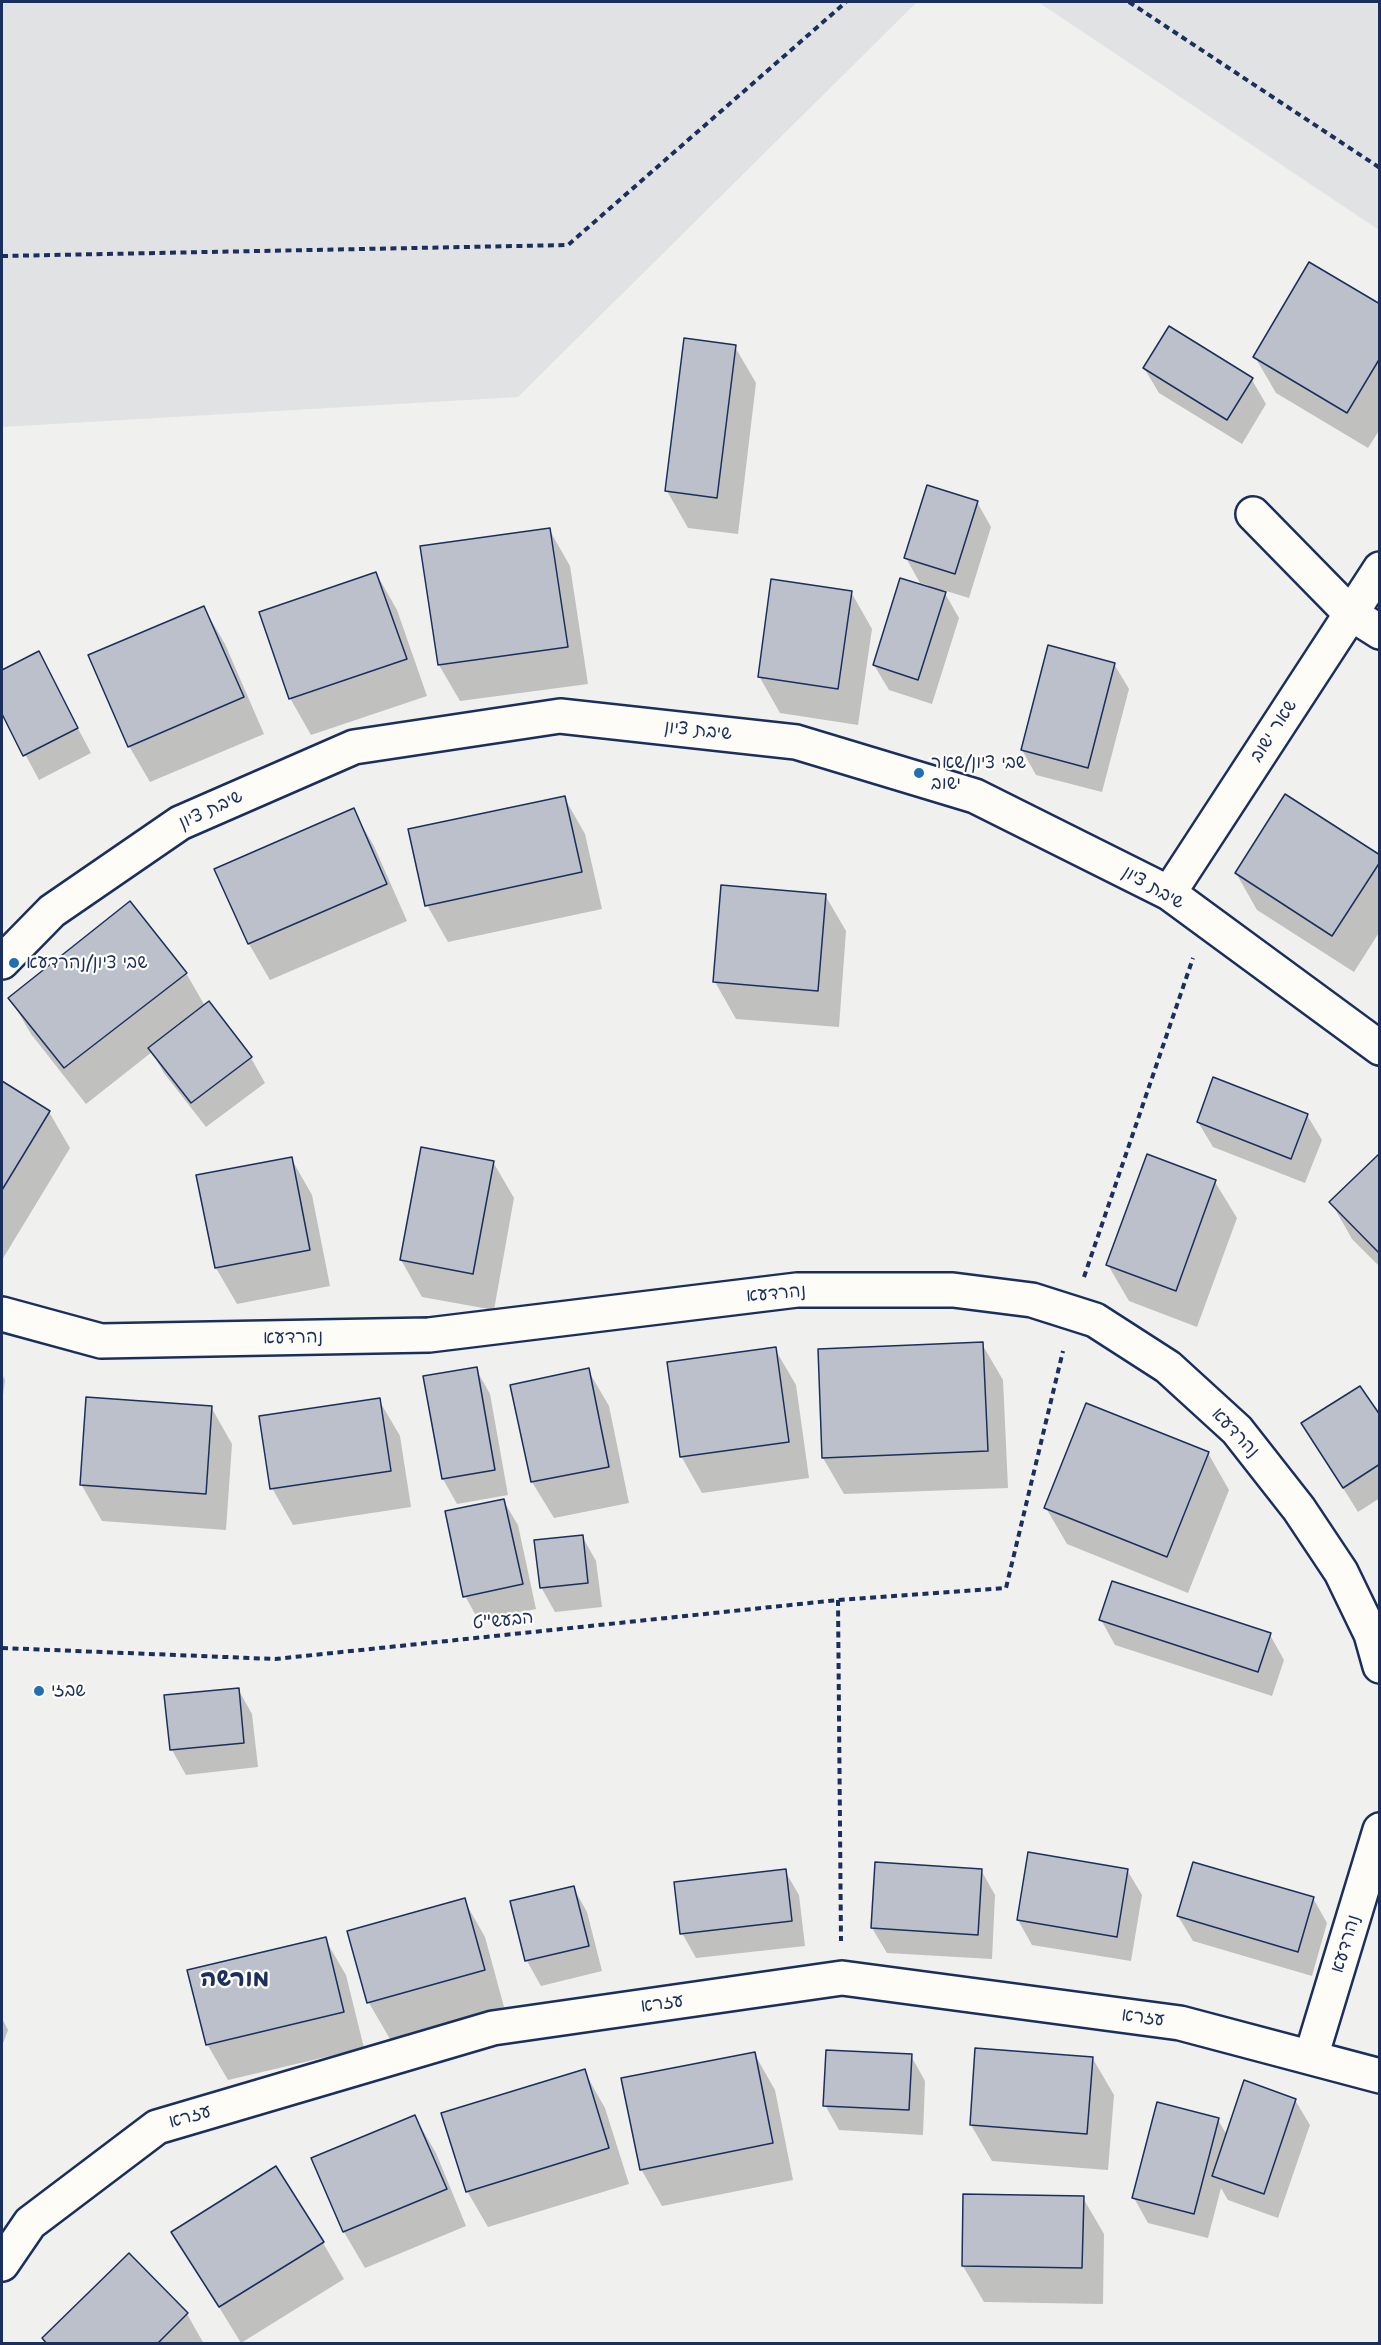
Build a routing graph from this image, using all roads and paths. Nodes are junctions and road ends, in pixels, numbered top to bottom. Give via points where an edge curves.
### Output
1 (846, 2) edge
2 (1129, 2) edge
3 (1380, 168) edge
4 (2, 256) edge
5 (1252, 514) dead end
6 (1380, 569) edge
7 (1350, 613) junction
8 (1380, 632) edge
9 (1169, 893) junction
10 (1206, 920) junction
11 (2, 962) edge
12 (1380, 1048) edge
13 (1072, 1313) junction
14 (2, 1314) edge
15 (838, 1600) junction
16 (2, 1648) edge
17 (1380, 1666) edge
18 (1380, 1830) edge
19 (842, 1978) junction
20 (1311, 2057) junction
21 (1380, 2076) edge
22 (2, 2264) edge

1 - 4 path via 568,245
2 - 3 path
5 - 7 street
6 - 7 street, שאר ישוב
7 - 8 street
7 - 9 street, שאר ישוב
9 - 10 street, שיבת ציון
9 - 11 street, שיבת ציון via 975,796 796,742 560,716 354,747 180,822 52,911
10 - 12 street, שיבת ציון
10 - 13 path
13 - 14 street, נהרדעא via 1032,1300 953,1290 796,1290 429,1335 101,1341
13 - 15 path, הבעש"ט via 1006,1588
13 - 17 street, נהרדעא via 1095,1320 1168,1367 1237,1430 1299,1509 1341,1572 1371,1634
15 - 16 path, הבעש"ט via 274,1659
15 - 19 path
18 - 20 street, נהרדעא
19 - 20 street, עזרא via 1180,2022
19 - 22 street, עזרא via 493,2028 157,2127 30,2223
20 - 21 street, עזרא

